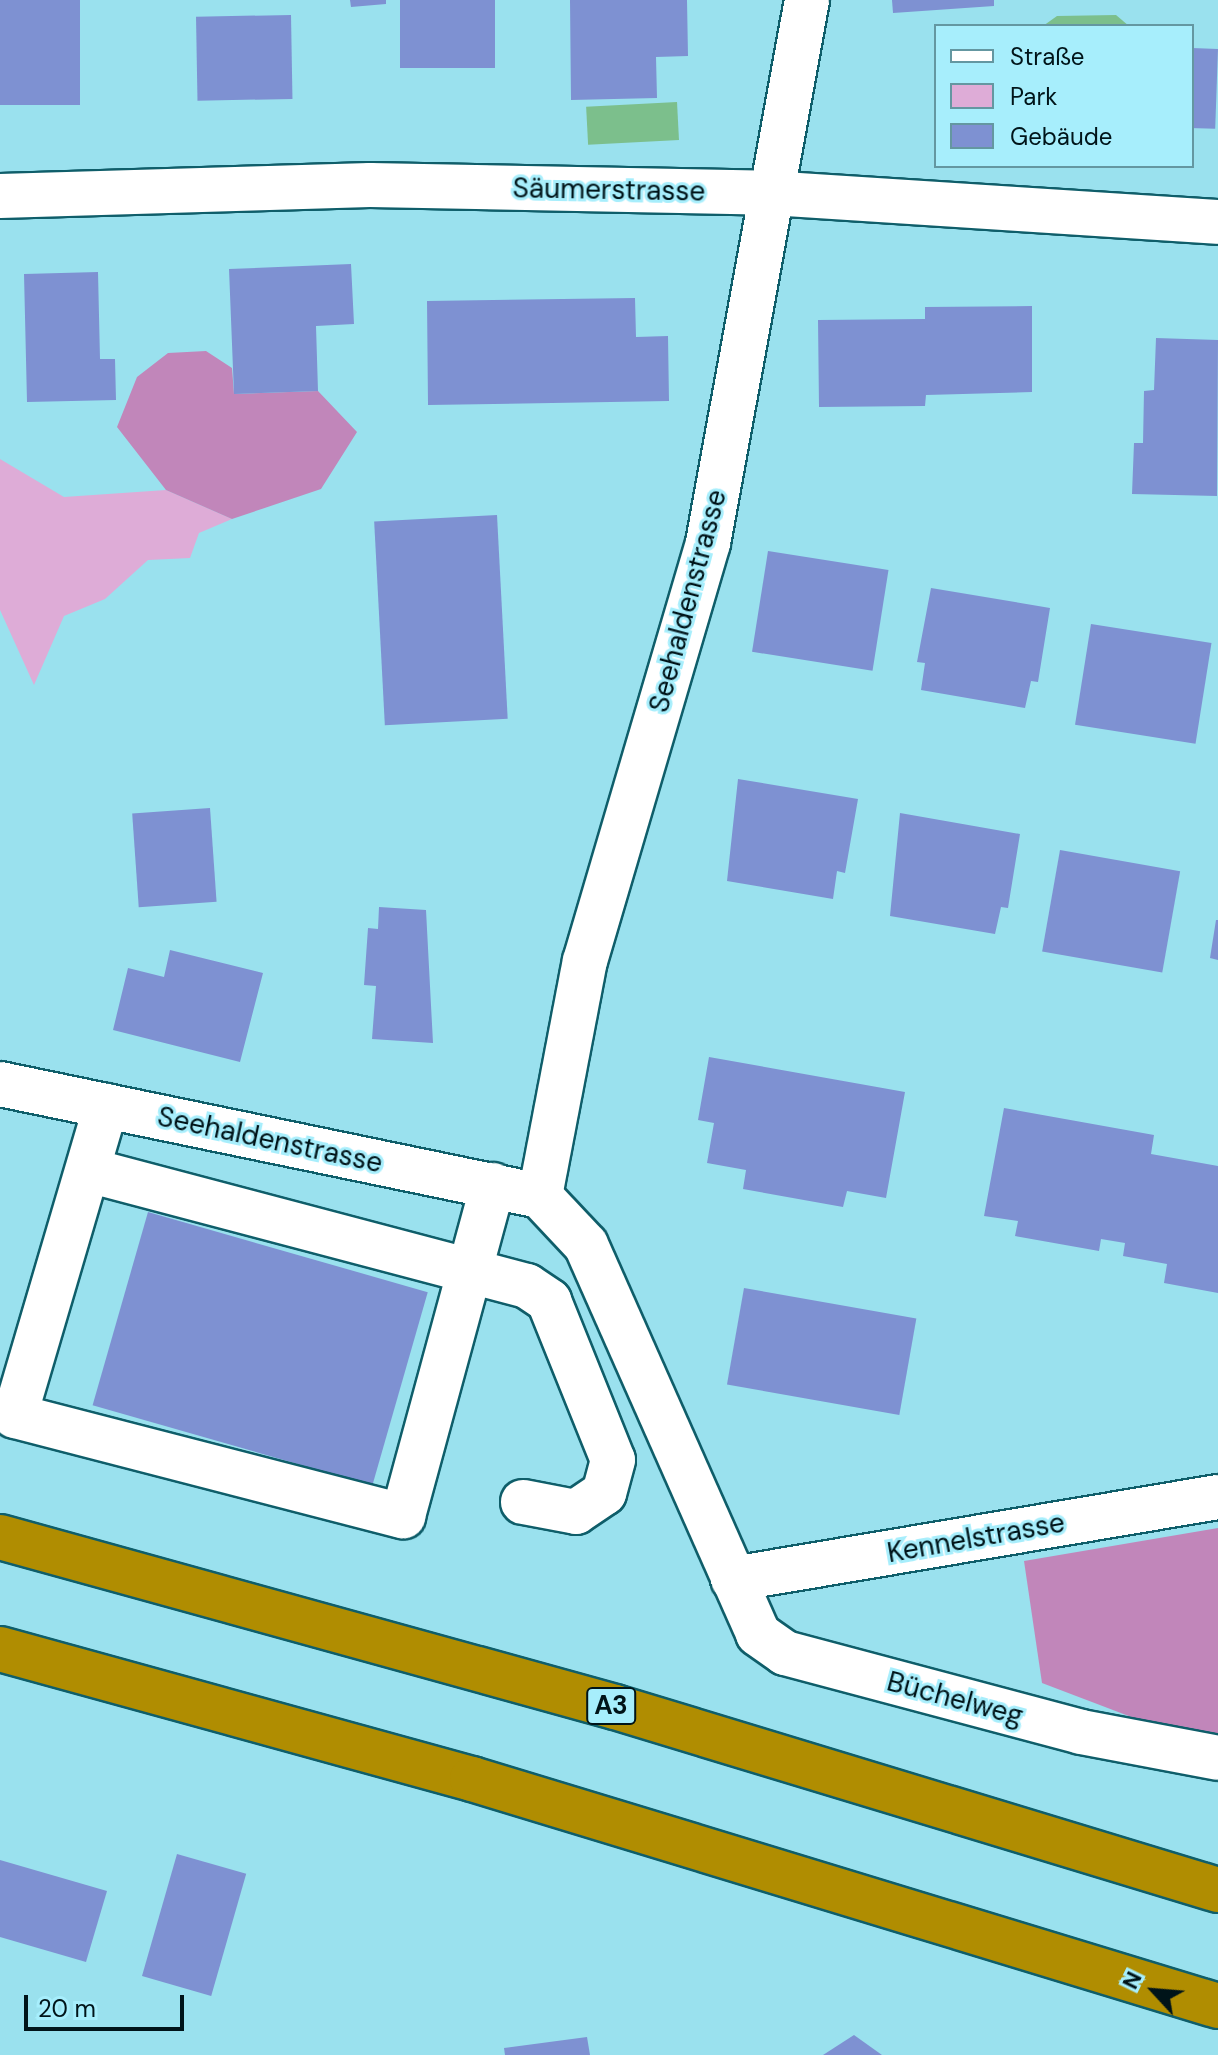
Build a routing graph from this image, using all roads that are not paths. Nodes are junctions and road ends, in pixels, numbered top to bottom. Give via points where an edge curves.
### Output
1 (807, 0) edge
2 (770, 193) junction
3 (0, 196) edge
4 (1218, 222) edge
5 (0, 1084) edge
6 (106, 1106) junction
7 (88, 1170) junction
8 (493, 1185) junction
9 (540, 1196) junction
10 (469, 1273) junction
11 (1218, 1497) edge
12 (523, 1502) dead end
13 (0, 1537) edge
14 (733, 1579) junction
15 (0, 1649) edge
16 (1218, 1758) edge
17 (1218, 1890) edge
18 (1218, 2006) edge

1 - 2 street, Seehaldenstrasse
2 - 3 street, Säumerstrasse via 370,185
2 - 4 street, Säumerstrasse
2 - 9 street, Seehaldenstrasse via 708,543 585,961
5 - 6 street, Seehaldenstrasse
6 - 7 street
6 - 8 street, Seehaldenstrasse
7 - 10 street
7 - 10 street via 15,1416 403,1516
8 - 9 street, Seehaldenstrasse
8 - 10 street
9 - 14 street via 586,1245
10 - 12 street via 527,1286 549,1301 613,1460 604,1493 576,1512
11 - 14 street, Kennelstrasse
13 - 17 highway, A3 via 615,1707
14 - 16 street, Büchelweg via 758,1634 785,1653 1081,1732
15 - 18 highway via 563,1806

